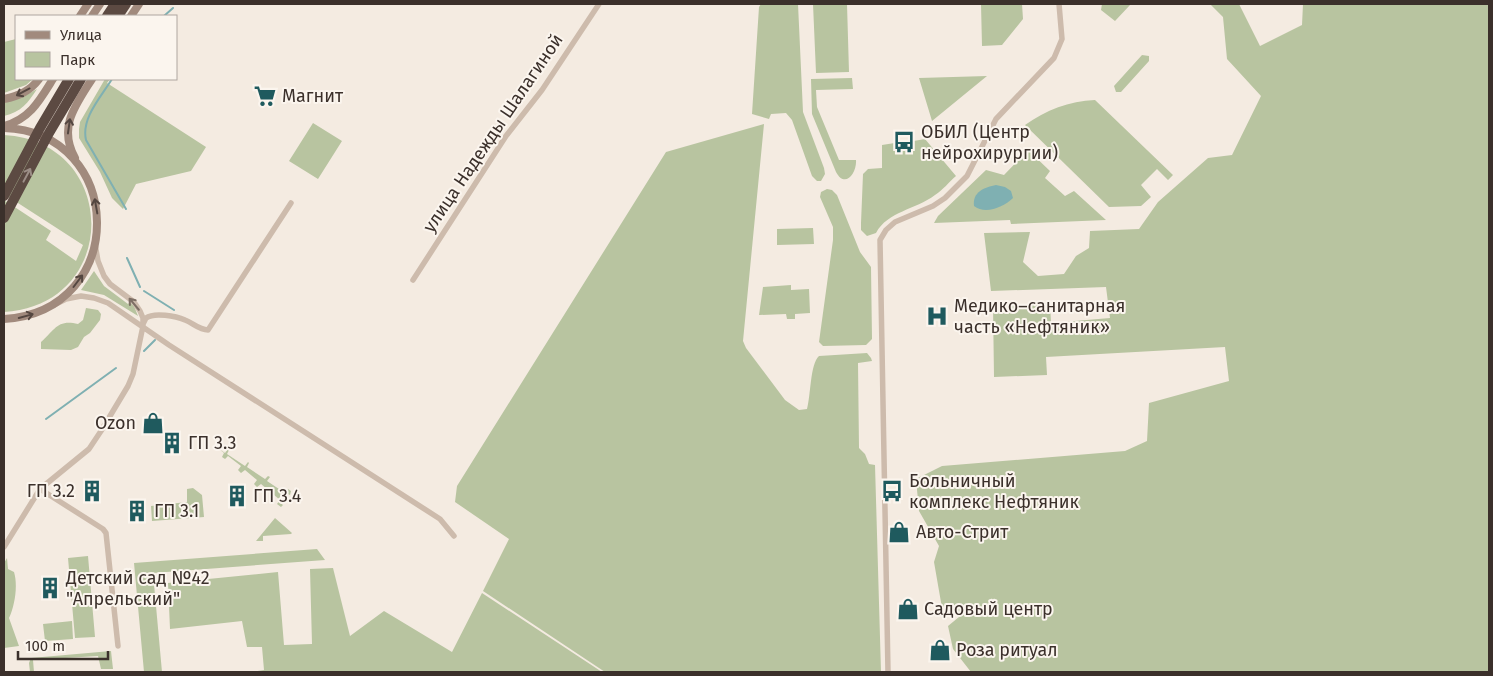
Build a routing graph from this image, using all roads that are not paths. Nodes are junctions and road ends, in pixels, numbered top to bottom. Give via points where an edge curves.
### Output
1 (88, 4) edge
2 (100, 4) edge
3 (114, 4) edge
4 (126, 4) edge
5 (139, 4) edge
6 (599, 4) edge
7 (1059, 4) edge
8 (81, 15) edge
9 (93, 15) edge
10 (108, 15) edge
11 (119, 15) edge
12 (132, 15) edge
13 (38, 80) edge
14 (52, 80) edge
15 (68, 80) edge
16 (80, 80) edge
17 (91, 80) edge
18 (4, 99) edge
19 (4, 127) edge
20 (82, 171) junction
21 (4, 196) edge
22 (291, 203) dead end
23 (4, 218) edge
24 (96, 244) junction
25 (413, 280) dead end
26 (47, 308) junction
27 (4, 319) edge
28 (143, 326) junction
29 (40, 489) junction
30 (454, 536) dead end
31 (4, 547) edge
32 (118, 646) dead end
33 (888, 672) edge

1 - 8 main road
2 - 9 main road
3 - 10 highway
4 - 11 highway
5 - 12 main road
6 - 25 street, улица Надежды Шалагиной via 542,90 506,136
7 - 33 street via 1062,39 1054,58 996,118 967,176 933,206 895,222 880,240
13 -> 18 main road via 22,94
14 - 19 main road via 31,112
15 - 21 highway, bridge
23 -> 16 highway, bridge
20 -> 17 main road via 70,145 68,124
19 - 20 main road via 47,139
24 -> 20 main road via 96,203
22 - 28 street via 208,330 187,320 154,315 146,318
26 -> 24 main road via 76,284
28 -> 24 street via 137,306 104,276
27 -> 26 main road via 26,316
26 - 28 street via 81,296 94,298 108,303
28 - 29 street via 133,374 101,431 89,449
28 - 30 street via 440,519
29 - 31 street
29 - 32 street via 106,533

